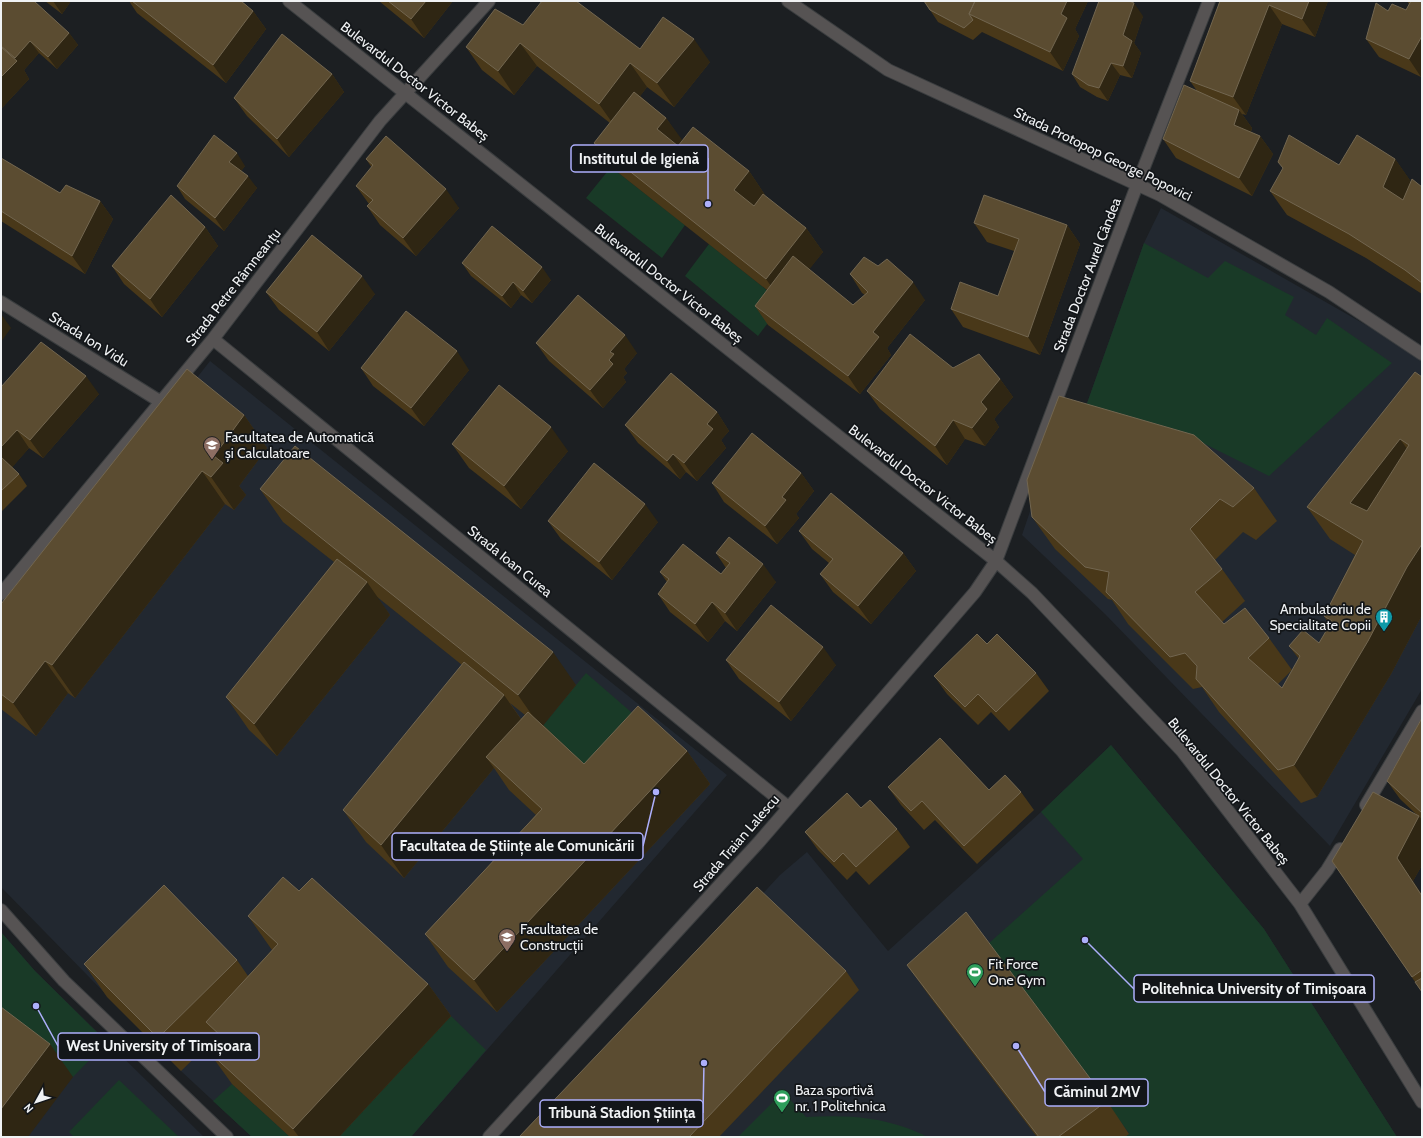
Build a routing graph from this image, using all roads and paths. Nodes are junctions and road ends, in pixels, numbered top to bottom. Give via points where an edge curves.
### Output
1 (290, 1) edge
2 (489, 1) edge
3 (788, 1) edge
4 (1209, 1) edge
5 (405, 92) junction
6 (1137, 185) junction
7 (1, 302) edge
8 (213, 339) junction
9 (1422, 354) edge
10 (161, 402) junction
11 (996, 560) junction
12 (1, 594) edge
13 (1422, 711) edge
14 (788, 807) junction
15 (1359, 817) edge
16 (1347, 837) edge
17 (1300, 904) junction
18 (1, 910) edge
19 (1422, 1102) edge
20 (227, 1137) edge
21 (489, 1137) edge

1 - 5 street, Bulevardul Doctor Victor Babeș
2 - 5 street, Strada Petre Râmneanțu
3 - 6 street, Strada Protopop George Popovici via 888,70
4 - 6 street, Strada Doctor Aurel Cândea
5 - 8 street, Strada Petre Râmneanțu
5 - 11 street, Bulevardul Doctor Victor Babeș
6 - 9 street, Strada Protopop George Popovici via 1160,195 1329,292
6 - 11 street, Strada Doctor Aurel Cândea
7 - 10 street, Strada Ion Vidu
8 - 10 street, Strada Petre Râmneanțu
8 - 14 street, Strada Ioan Curea
10 - 12 street, Strada Petre Râmneanțu
11 - 14 street, Strada Traian Lalescu via 975,592
11 - 17 street, Bulevardul Doctor Victor Babeș via 1032,593 1182,751
13 - 15 street
14 - 21 street, Strada Traian Lalescu via 759,842
16 - 17 street via 1327,870
17 - 19 street, Bulevardul Doctor Victor Babeș
18 - 20 street via 64,981

